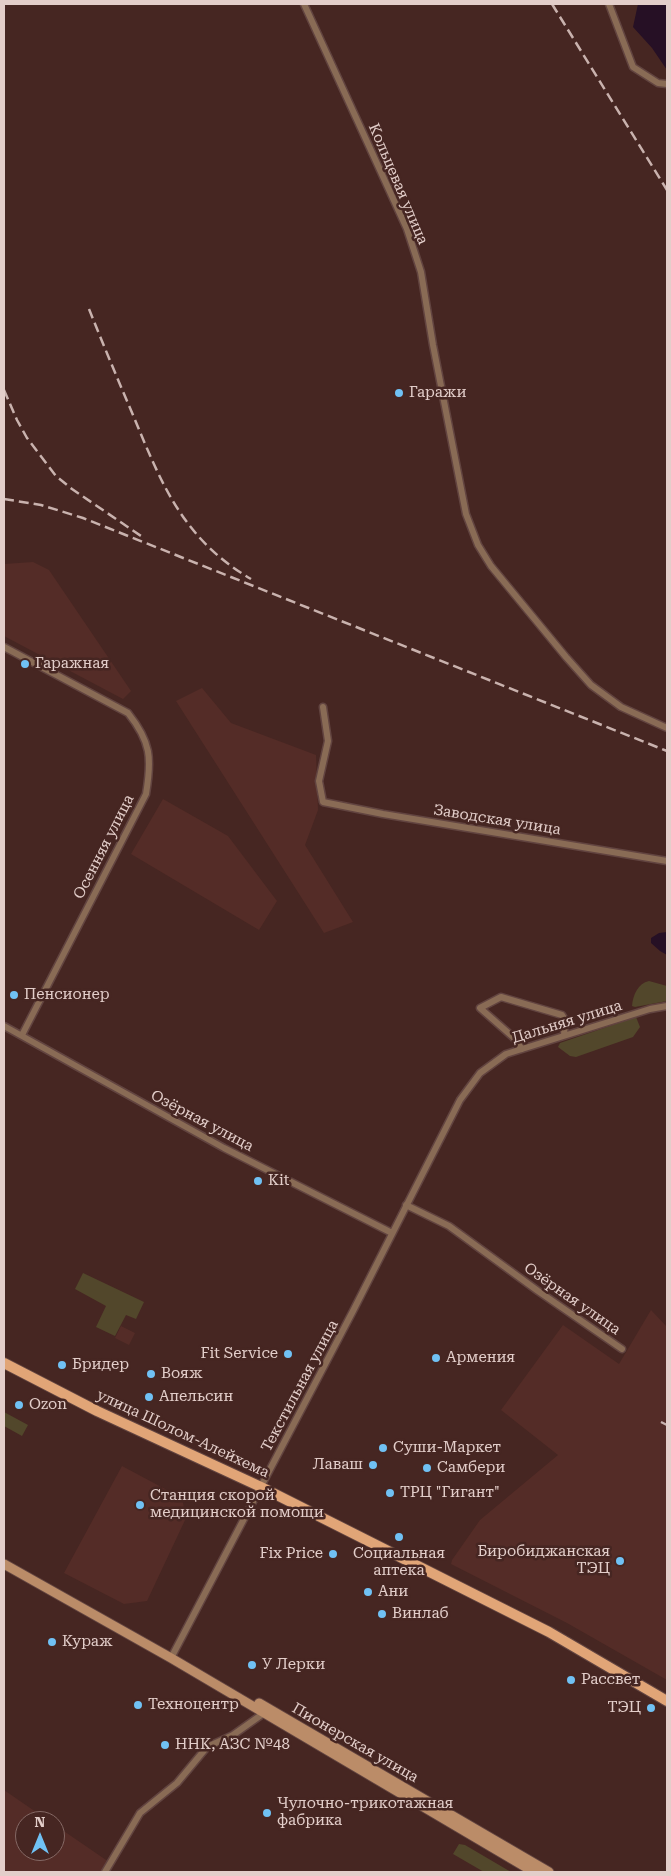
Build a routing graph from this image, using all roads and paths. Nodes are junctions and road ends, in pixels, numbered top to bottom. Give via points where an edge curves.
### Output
1 (304, 4) edge
2 (609, 4) edge
3 (667, 84) edge
4 (4, 647) edge
5 (323, 707) dead end
6 (667, 728) edge
7 (667, 862) edge
8 (667, 1006) edge
9 (4, 1026) edge
10 (22, 1035) junction
11 (564, 1035) junction
12 (522, 1049) junction
13 (406, 1205) junction
14 (392, 1232) junction
15 (622, 1349) dead end
16 (4, 1363) edge
17 (261, 1487) junction
18 (4, 1564) edge
19 (171, 1658) junction
20 (667, 1701) edge
21 (266, 1710) junction
22 (533, 1868) edge
23 (105, 1872) edge
24 (549, 1872) edge

1 - 6 street, Кольцевая улица via 407,229 421,272 466,514 478,545 491,566 592,685 621,707
2 - 3 street via 633,68 658,83
4 - 10 street, Осенняя улица via 128,714 148,747 150,768 146,794
5 - 7 street, Заводская улица via 328,741 319,781 323,802
8 - 11 street, Дальняя улица
9 - 10 street, Озёрная улица
10 - 14 street, Озёрная улица via 224,1148
11 - 12 street, Дальняя улица
11 - 12 street via 562,1015 501,997 480,1008
12 - 13 street, Дальняя улица via 506,1054 480,1074 460,1100
13 - 14 street, Текстильная улица
13 - 15 street, Озёрная улица via 449,1226
14 - 17 street, Текстильная улица
16 - 17 main road, улица Шолом-Алейхема via 97,1411
17 - 19 street, Текстильная улица
17 - 20 main road, улица Шолом-Алейхема via 549,1632
18 - 19 main road, Пионерская улица
19 - 21 main road, Пионерская улица
21 - 22 main road, Пионерская улица
21 - 23 street via 233,1735 207,1747 177,1783 140,1812
22 - 24 main road, Пионерская улица

